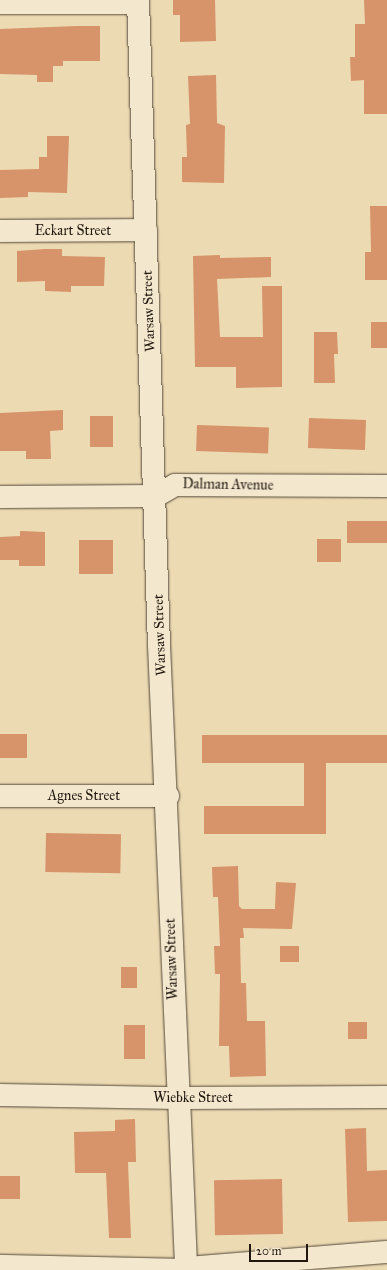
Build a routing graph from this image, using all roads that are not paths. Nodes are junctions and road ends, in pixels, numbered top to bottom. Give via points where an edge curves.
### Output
1 (138, 2) edge
2 (0, 3) edge
3 (146, 230) junction
4 (0, 231) edge
5 (387, 486) edge
6 (156, 496) junction
7 (0, 497) edge
8 (0, 796) edge
9 (168, 796) junction
10 (0, 1095) edge
11 (387, 1097) edge
12 (179, 1098) junction
13 (387, 1252) edge
14 (0, 1266) edge
15 (186, 1269) edge

1 - 2 street
1 - 3 street, Warsaw Street
3 - 4 street, Eckart Street
3 - 6 street, Warsaw Street
5 - 6 street, Dalman Avenue via 175,485
6 - 7 street, Dalman Avenue
6 - 9 street, Warsaw Street via 159,645
8 - 9 street, Agnes Street
9 - 12 street, Warsaw Street via 171,946
10 - 12 street, Wiebke Street
11 - 12 street, Wiebke Street
12 - 15 street, Warsaw Street
13 - 15 street
14 - 15 street

